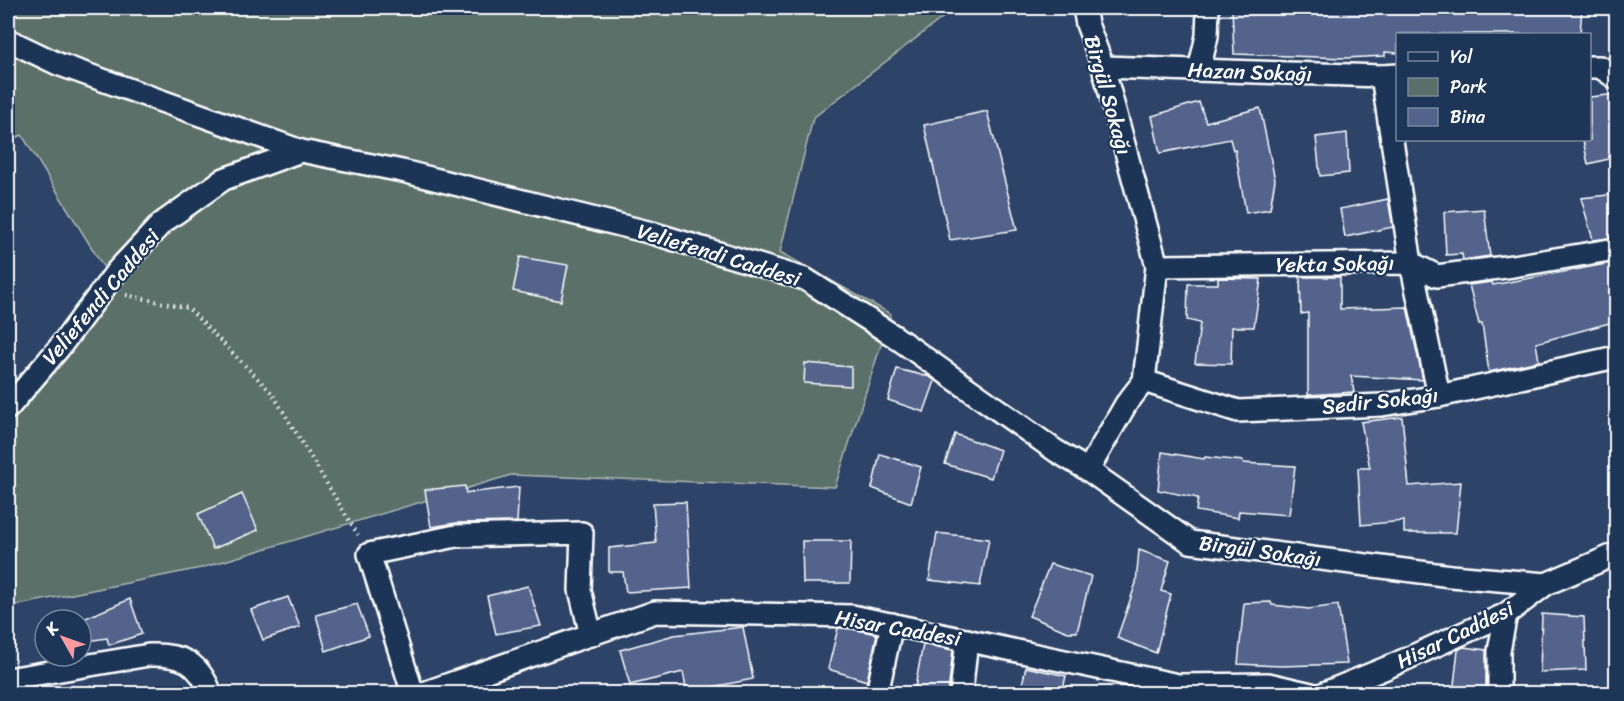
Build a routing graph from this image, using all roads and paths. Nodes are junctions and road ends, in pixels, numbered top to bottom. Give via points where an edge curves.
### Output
1 (1208, 8) edge
2 (1088, 13) edge
3 (8, 40) edge
4 (1103, 67) junction
5 (1591, 67) edge
6 (1199, 70) junction
7 (1390, 76) edge
8 (1617, 78) edge
9 (1396, 129) edge
10 (1397, 141) edge
11 (301, 151) junction
12 (1617, 249) edge
13 (1411, 262) junction
14 (1157, 266) junction
15 (103, 290) junction
16 (1617, 357) edge
17 (1144, 381) junction
18 (1439, 396) junction
19 (8, 408) edge
20 (1089, 470) junction
21 (369, 554) junction
22 (1617, 554) edge
23 (1546, 584) junction
24 (1506, 614) junction
25 (892, 624) junction
26 (591, 635) junction
27 (967, 640) junction
28 (8, 679) edge
29 (1178, 689) edge
30 (211, 693) edge
31 (413, 693) edge
32 (421, 693) edge
33 (878, 693) edge
34 (961, 693) edge
35 (1311, 693) edge
36 (1322, 693) edge
37 (1499, 693) edge

1 - 6 street via 1207,36
2 - 4 street, Birgül Sokağı
3 - 11 street, Veliefendi Caddesi via 58,64
4 - 6 street, Hazan Sokağı
4 - 14 street, Birgül Sokağı
5 - 8 street
6 - 7 street, Hazan Sokağı
7 - 9 street
10 - 13 street
11 - 15 street, Veliefendi Caddesi via 224,179 162,223
11 - 20 street, Veliefendi Caddesi via 402,171 652,233 805,279
12 - 13 street, Yekta Sokağı via 1437,276
13 - 14 street, Yekta Sokağı
13 - 18 street
14 - 17 street, Birgül Sokağı
15 - 19 street, Veliefendi Caddesi
15 - 21 path via 188,308 272,393
16 - 18 street, Sedir Sokağı
17 - 18 street, Sedir Sokağı via 1238,411 1382,405
17 - 20 street via 1126,404
20 - 23 street, Birgül Sokağı via 1190,542 1451,576
21 - 26 street via 456,536 582,533 580,590
21 - 31 street
22 - 23 street, Hisar Caddesi
23 - 24 street, Hisar Caddesi
24 - 36 street, Hisar Caddesi
24 - 37 street via 1499,651
25 - 26 street, Hisar Caddesi via 852,616 655,612
25 - 27 street, Hisar Caddesi
25 - 33 street
26 - 32 street, Hisar Caddesi
27 - 29 street, Hisar Caddesi
27 - 34 street
28 - 30 street via 168,655 196,667
29 - 35 street, Hisar Caddesi via 1268,684

